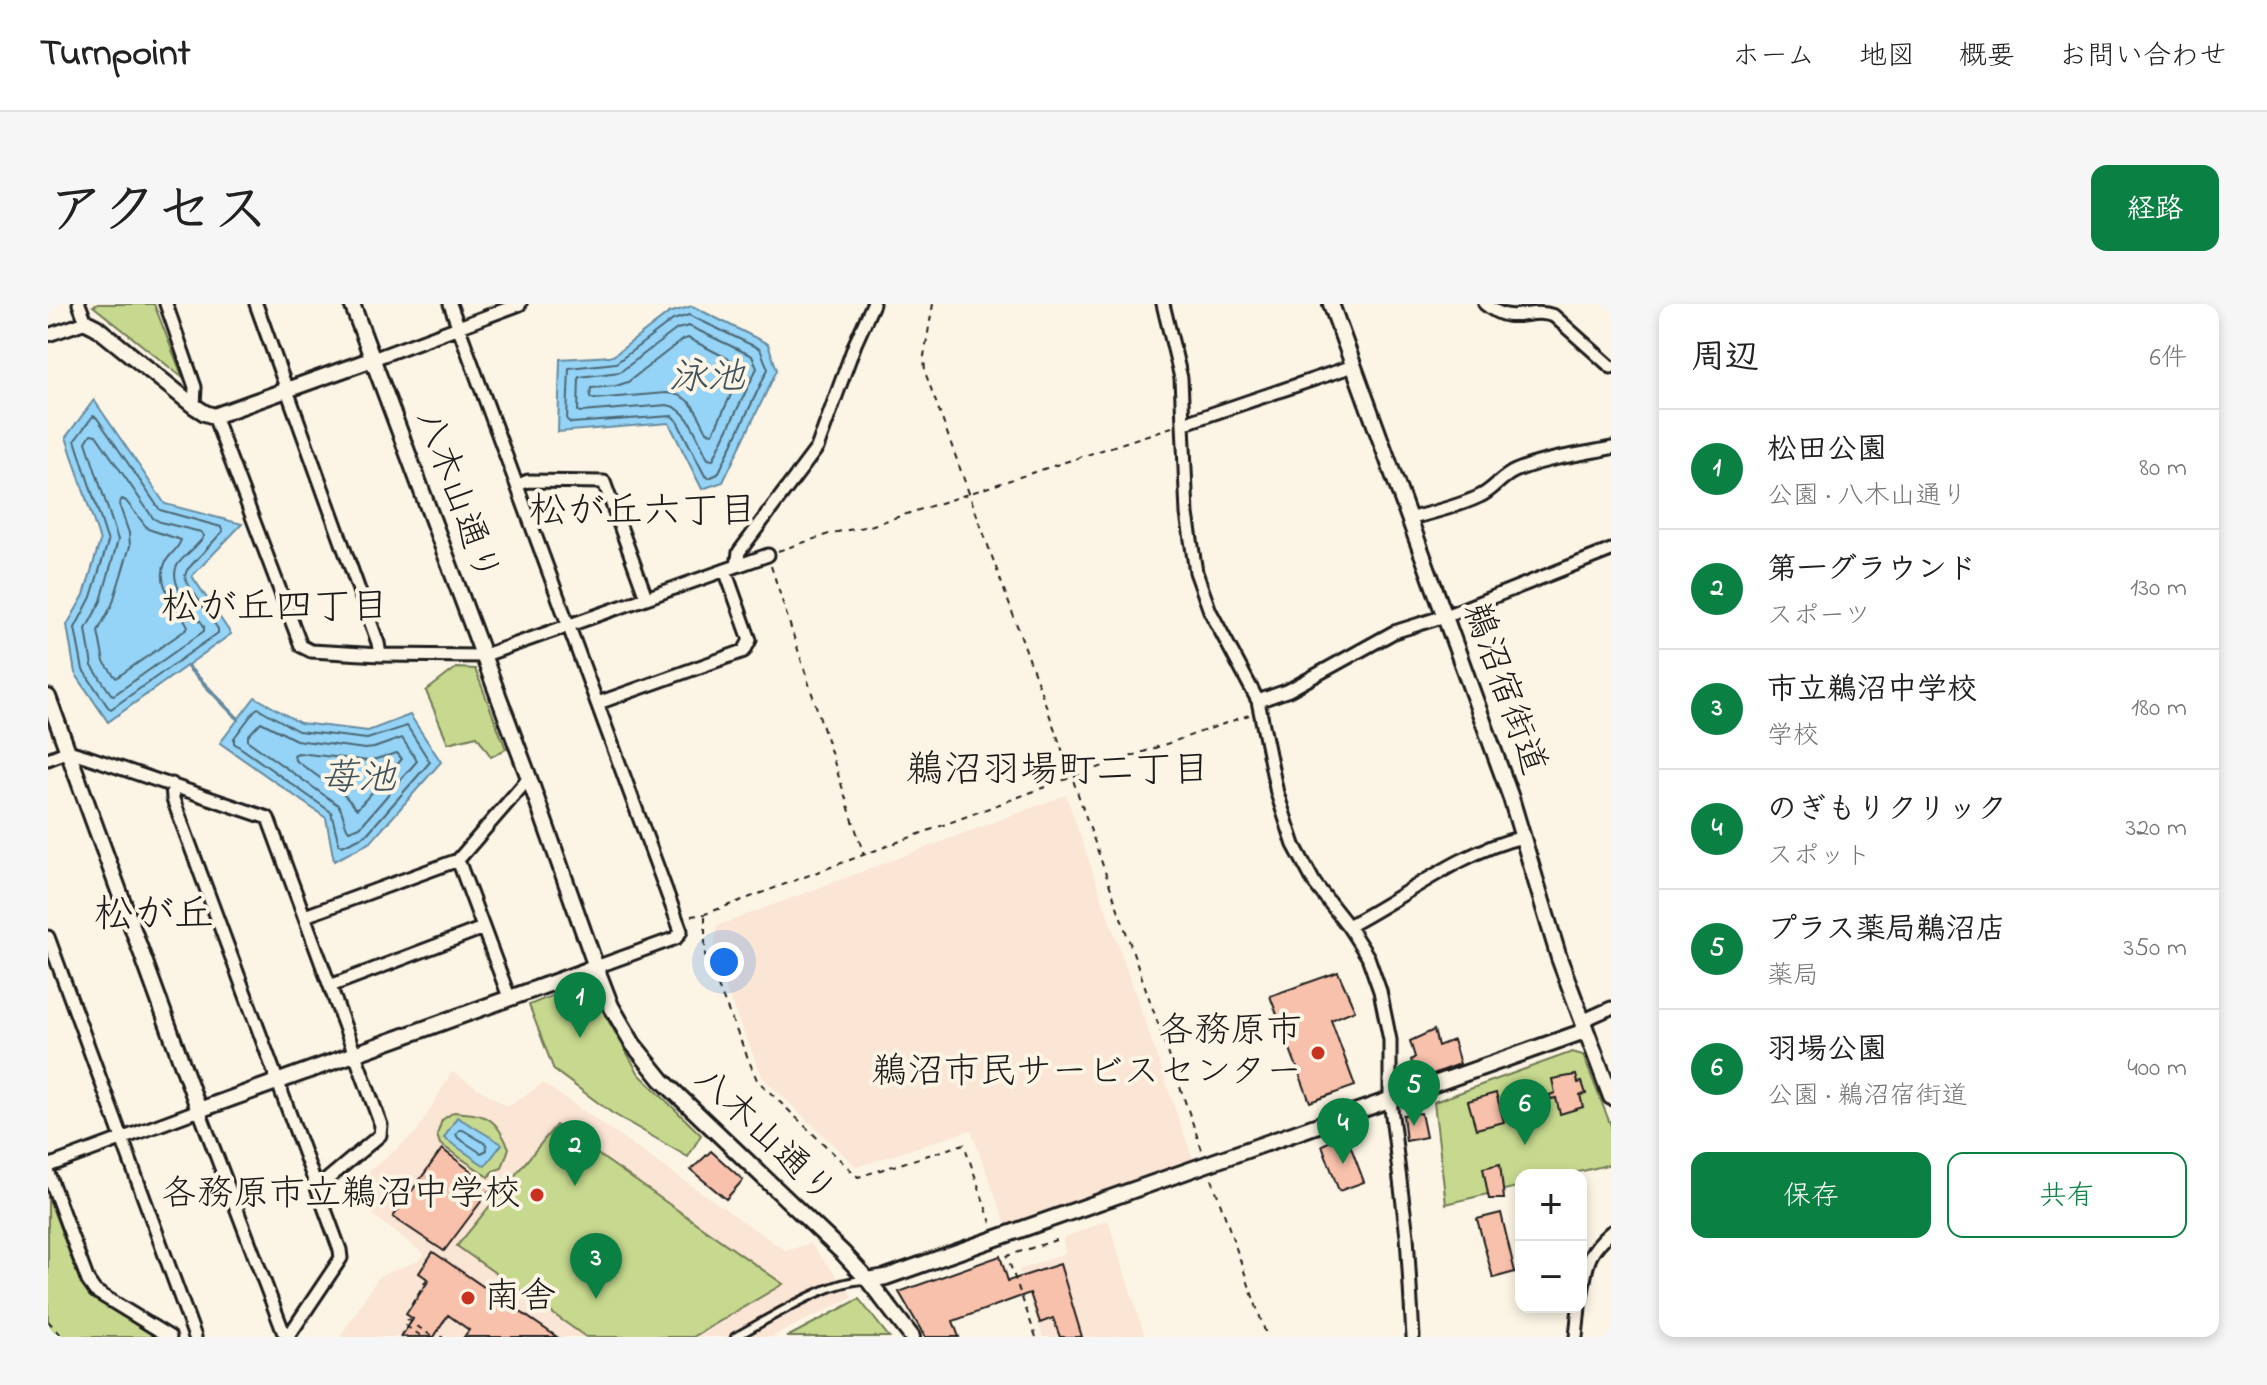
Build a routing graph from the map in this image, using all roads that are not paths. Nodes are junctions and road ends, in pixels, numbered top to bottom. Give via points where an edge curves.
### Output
1 (79, 304) edge
2 (166, 304) edge
3 (256, 304) edge
4 (352, 304) edge
5 (450, 304) edge
6 (520, 304) edge
7 (873, 304) edge
8 (1163, 304) edge
9 (1331, 304) edge
10 (1485, 304) edge
11 (86, 322) junction
12 (459, 327) junction
13 (48, 335) edge
14 (373, 359) junction
15 (1353, 366) junction
16 (1611, 367) edge
17 (288, 389) junction
18 (194, 406) junction
19 (214, 416) junction
20 (1185, 423) junction
21 (1611, 448) edge
22 (518, 485) junction
23 (1409, 519) junction
24 (1611, 550) edge
25 (768, 555) road end
26 (737, 566) junction
27 (725, 570) junction
28 (646, 597) junction
29 (1445, 616) junction
30 (570, 625) junction
31 (380, 655) junction
32 (482, 656) junction
33 (48, 697) edge
34 (598, 703) junction
35 (1260, 706) junction
36 (68, 751) junction
37 (48, 759) edge
38 (529, 778) junction
39 (172, 784) junction
40 (1523, 837) junction
41 (458, 860) junction
42 (305, 916) junction
43 (1348, 926) junction
44 (483, 928) junction
45 (48, 937) edge
46 (596, 967) junction
47 (330, 986) junction
48 (509, 997) junction
49 (1611, 1008) edge
50 (1584, 1026) junction
51 (355, 1054) junction
52 (278, 1082) junction
53 (1611, 1097) edge
54 (1390, 1100) junction
55 (199, 1110) junction
56 (121, 1139) junction
57 (48, 1166) edge
58 (48, 1173) edge
59 (317, 1188) junction
60 (1611, 1232) edge
61 (1587, 1267) edge
62 (868, 1280) junction
63 (1578, 1313) edge
64 (289, 1336) edge
65 (170, 1337) edge
66 (195, 1337) edge
67 (735, 1337) edge
68 (912, 1337) edge
69 (1413, 1337) edge
70 (1576, 1337) edge

1 - 11 street
2 - 18 street via 195,387
3 - 17 street
4 - 14 street, 八木山通り
5 - 12 street
6 - 12 street
7 - 26 street via 817,448 739,552
8 - 20 street via 1181,378
9 - 15 street, 鵜沼宿街道
10 - 16 street via 1514,318 1543,312 1554,316
11 - 13 street
11 - 18 street
12 - 14 street
12 - 22 street
14 - 17 street
14 - 32 street, 八木山通り
15 - 20 street
15 - 23 street, 鵜沼宿街道
17 - 19 street
17 - 31 street
18 - 19 street
19 - 31 street via 301,646
20 - 35 street via 1187,514 1196,572 1210,611
21 - 23 street via 1514,471 1470,501
22 - 28 street via 604,482
22 - 30 street
23 - 29 street, 鵜沼宿街道
24 - 29 street
25 - 26 street
26 - 27 street
27 - 28 street
27 - 34 street via 750,640 744,651
28 - 30 street
29 - 35 street via 1394,632
29 - 40 street, 鵜沼宿街道
30 - 32 street
30 - 34 street
31 - 32 street
32 - 38 street, 八木山通り
33 - 36 street
34 - 46 street via 681,931 676,938
35 - 43 street via 1277,793 1294,845 1315,884
36 - 37 street
36 - 39 street
36 - 55 street
38 - 41 street
38 - 46 street, 八木山通り
39 - 42 street via 268,818
39 - 52 street via 173,799
40 - 43 street via 1433,876
40 - 50 street, 鵜沼宿街道
41 - 42 street
41 - 44 street
42 - 47 street
43 - 54 street via 1368,957 1380,991 1390,1040
44 - 47 street
44 - 48 street
45 - 56 street
46 - 48 street
46 - 62 street, 八木山通り via 633,1044 662,1080
47 - 51 street
48 - 51 street
49 - 50 street
50 - 53 street, 鵜沼宿街道
50 - 54 street
51 - 52 street
51 - 59 street via 380,1135
52 - 55 street
52 - 59 street
54 - 62 street
54 - 69 street
55 - 56 street
55 - 64 street
56 - 57 street
56 - 66 street
58 - 65 street via 95,1291
59 - 64 street via 341,1258
60 - 61 street via 1596,1244
62 - 67 lane via 851,1280 816,1295
62 - 68 street, 八木山通り
63 - 70 street

